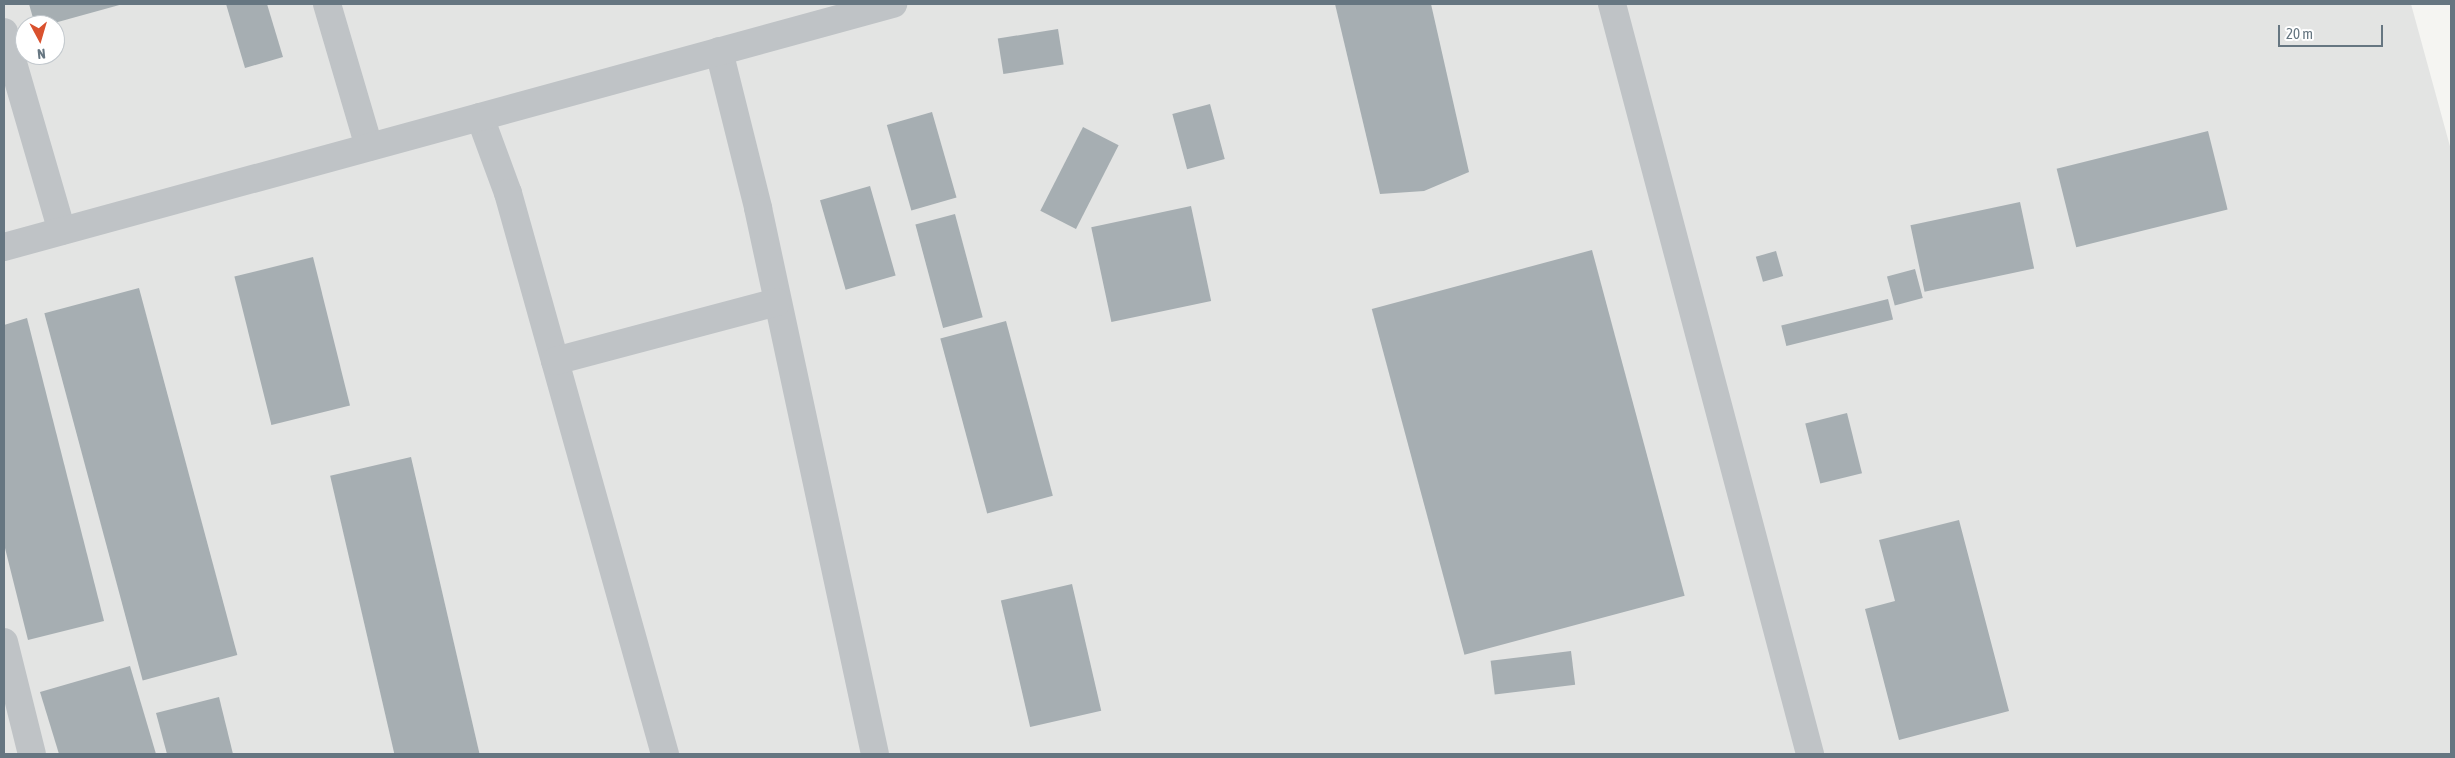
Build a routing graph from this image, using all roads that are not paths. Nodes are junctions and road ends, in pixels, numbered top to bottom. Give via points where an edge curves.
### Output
1 (327, 4) edge
2 (894, 4) edge
3 (1612, 4) edge
4 (4, 32) edge
5 (719, 52) junction
6 (480, 117) junction
7 (369, 147) junction
8 (62, 231) junction
9 (4, 247) edge
10 (776, 302) junction
11 (555, 361) junction
12 (4, 642) edge
13 (32, 754) edge
14 (665, 754) edge
15 (875, 754) edge
16 (1810, 754) edge

1 - 7 street
2 - 5 street
3 - 16 street
4 - 8 street
5 - 6 street
5 - 10 street via 758,208
6 - 7 street
6 - 11 street via 508,193
7 - 8 street
8 - 9 street
10 - 11 street
10 - 15 street
11 - 14 street
12 - 13 street

